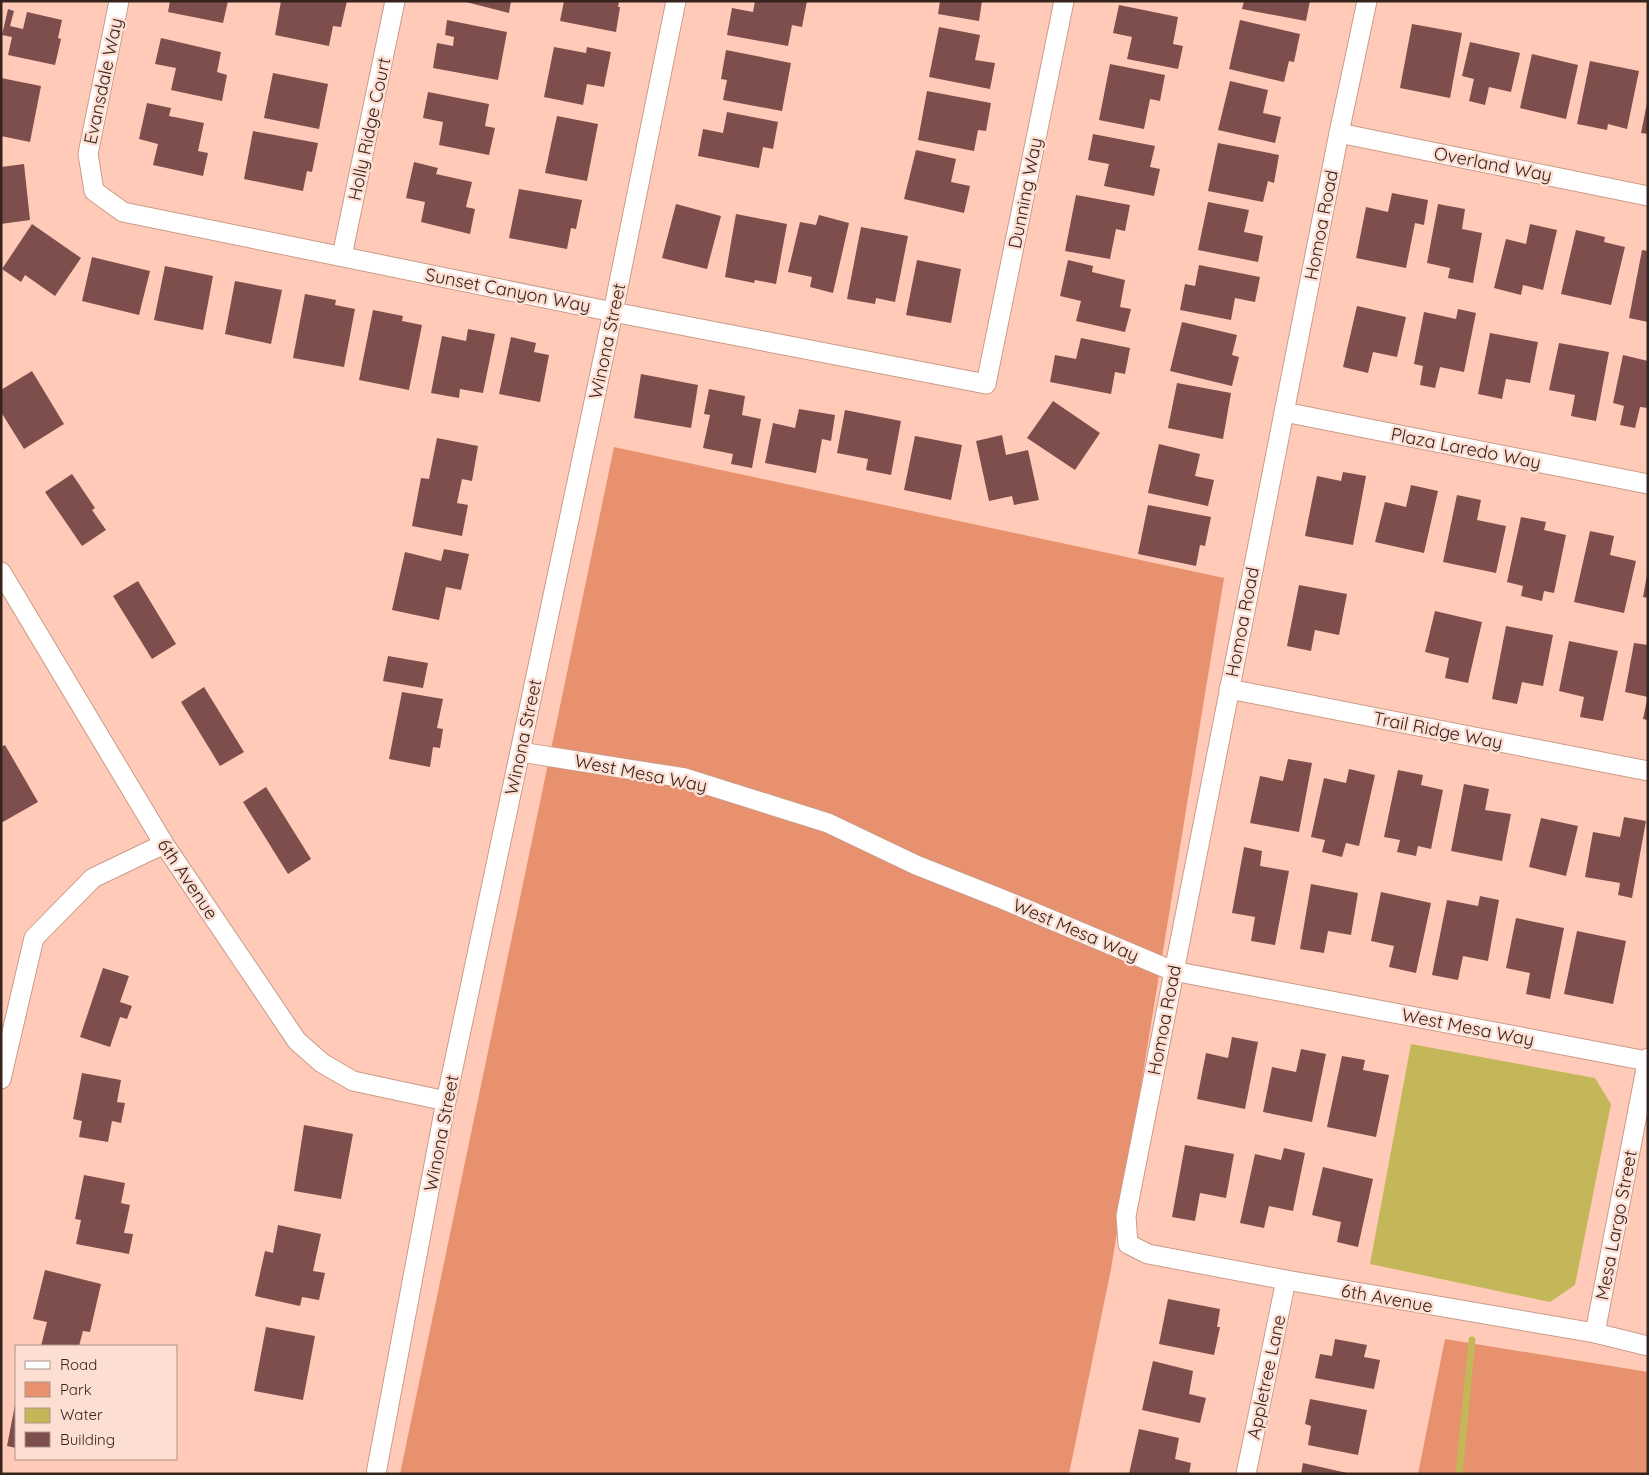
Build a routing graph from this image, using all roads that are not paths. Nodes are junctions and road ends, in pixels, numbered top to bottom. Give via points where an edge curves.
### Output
1 (119, 1) edge
2 (396, 1) edge
3 (676, 1) edge
4 (1064, 1) edge
5 (1367, 1) edge
6 (1339, 133) junction
7 (94, 191) joint
8 (1648, 196) edge
9 (342, 256) junction
10 (613, 312) junction
11 (986, 384) joint
12 (1284, 412) junction
13 (1648, 484) edge
14 (1, 572) edge
15 (1229, 689) junction
16 (520, 752) junction
17 (1648, 771) edge
18 (164, 844) junction
19 (1173, 971) junction
20 (1648, 1060) edge
21 (1, 1079) edge
22 (446, 1101) junction
23 (1128, 1244) joint
24 (1286, 1280) junction
25 (1595, 1334) junction
26 (1648, 1346) edge
27 (376, 1474) edge
28 (1246, 1474) edge

1 - 7 street, Evansdale Way via 88,154
2 - 9 street, Holly Ridge Court
3 - 10 street, Winona Street
4 - 11 street, Dunning Way
5 - 6 street, Homoa Road
6 - 8 street, Overland Way
6 - 12 street, Homoa Road
7 - 9 street, Sunset Canyon Way via 123,212
9 - 10 street, Sunset Canyon Way
10 - 11 street, Sunset Canyon Way
10 - 16 street, Winona Street
12 - 13 street, Plaza Laredo Way
12 - 15 street, Homoa Road
14 - 18 street, 6th Avenue
15 - 17 street, Trail Ridge Way
15 - 19 street, Homoa Road
16 - 19 street, West Mesa Way via 685,778 828,823 916,865
16 - 22 street, Winona Street
18 - 21 street via 93,878 34,938
18 - 22 street, 6th Avenue via 296,1042 322,1063 353,1080
19 - 20 street, West Mesa Way
19 - 23 street, Homoa Road via 1126,1216
20 - 25 street, Mesa Largo Street
22 - 27 street, Winona Street
23 - 24 street, 6th Avenue via 1148,1254
24 - 25 street, 6th Avenue
24 - 28 street, Appletree Lane
25 - 26 street, 6th Avenue

